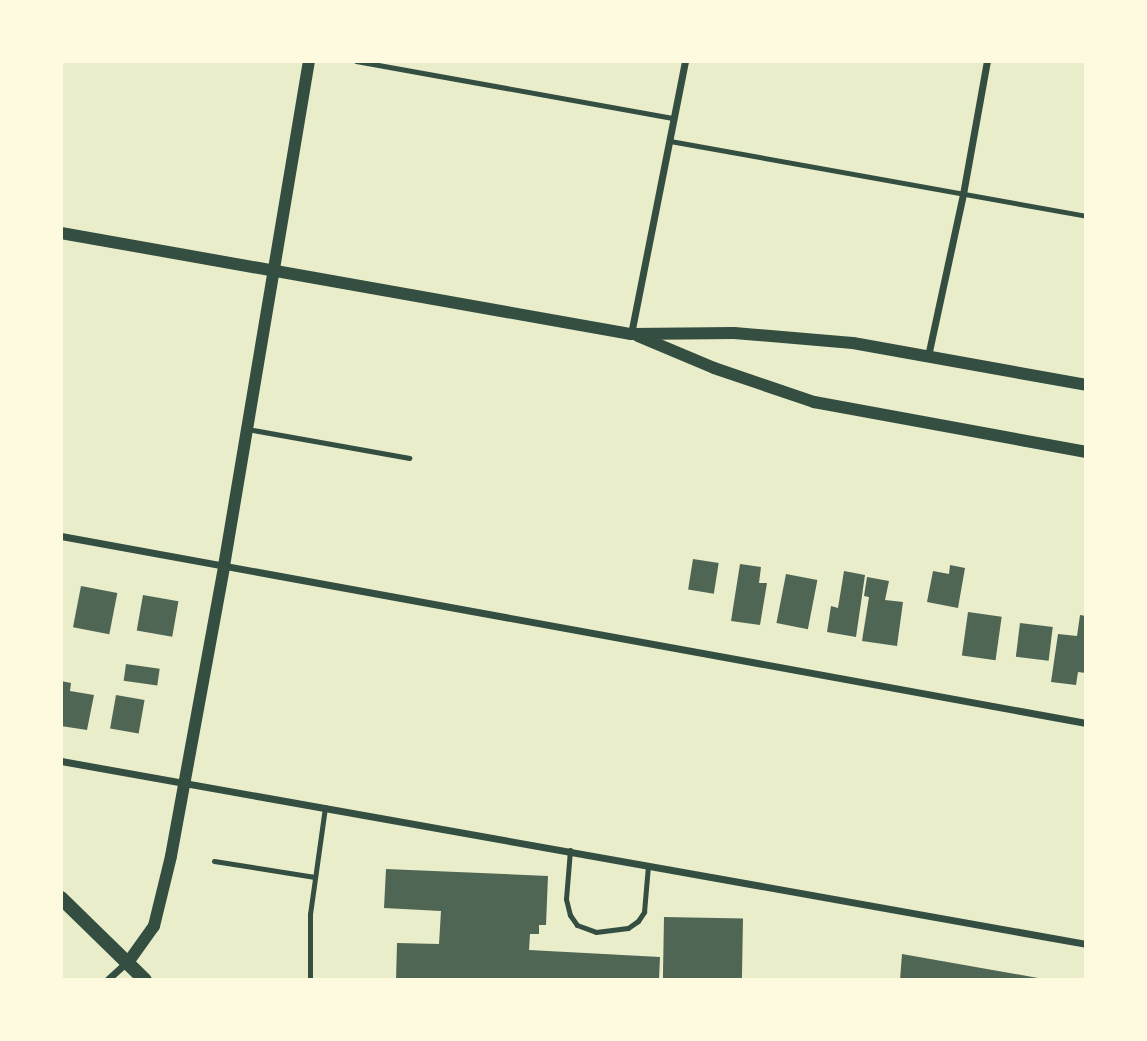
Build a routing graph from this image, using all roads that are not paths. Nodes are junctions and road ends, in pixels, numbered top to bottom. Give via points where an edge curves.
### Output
1 (309, 61) edge
2 (356, 61) edge
3 (685, 61) edge
4 (988, 61) edge
5 (674, 118) junction
6 (670, 141) junction
7 (964, 194) junction
8 (1086, 216) edge
9 (61, 233) edge
10 (273, 272) junction
11 (631, 334) junction
12 (928, 356) junction
13 (1086, 385) edge
14 (247, 429) junction
15 (1086, 452) edge
16 (409, 458) dead end
17 (61, 536) edge
18 (224, 566) junction
19 (1086, 723) edge
20 (61, 761) edge
21 (184, 785) junction
22 (325, 807) junction
23 (570, 850) junction
24 (214, 861) dead end
25 (649, 865) junction
26 (315, 877) junction
27 (61, 898) edge
28 (1086, 944) edge
29 (129, 961) junction
30 (107, 980) edge
31 (145, 980) edge
32 (310, 980) edge

1 - 10 street
2 - 5 lane
3 - 5 street
4 - 7 street
5 - 6 street
6 - 7 lane
6 - 11 street
7 - 8 lane
7 - 12 street
9 - 10 street
10 - 11 street
10 - 14 street
11 - 12 street via 759,335 853,343
11 - 15 street via 814,401
12 - 13 street
14 - 16 lane
14 - 18 street
17 - 18 street
18 - 19 street
18 - 21 street
20 - 21 street
21 - 22 street
21 - 29 street via 154,926
22 - 23 street
22 - 26 lane
23 - 25 street
23 - 25 lane via 566,899 570,915 577,925 596,932 628,928 638,921 644,912
24 - 26 lane
25 - 28 street
26 - 32 lane
27 - 29 main road
29 - 30 street
29 - 31 main road

